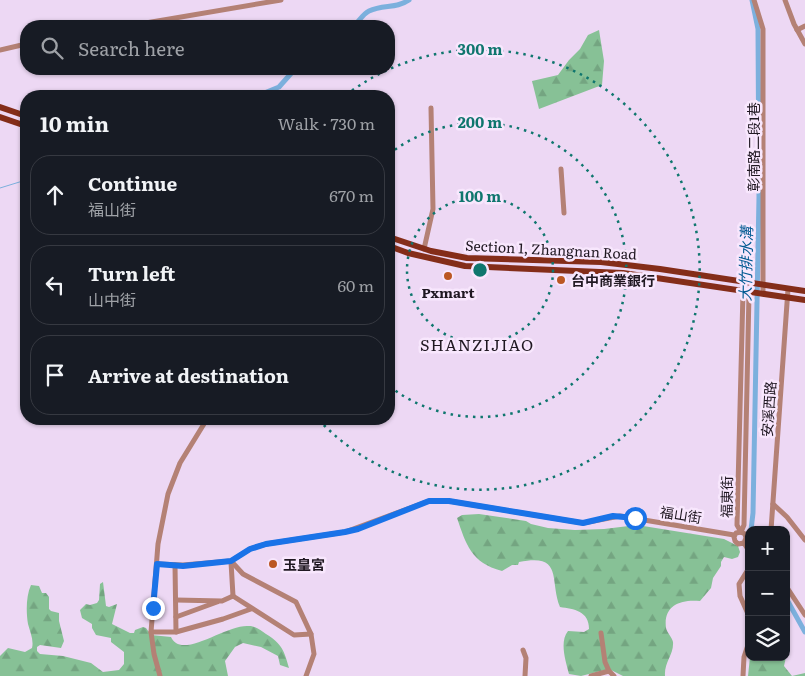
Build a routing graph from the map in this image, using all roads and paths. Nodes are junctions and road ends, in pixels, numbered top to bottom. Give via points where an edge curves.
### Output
1 (281, 0) edge
2 (754, 0) edge
3 (785, 0) edge
4 (163, 20) edge
5 (805, 26) edge
6 (797, 30) junction
7 (805, 44) edge
8 (20, 45) edge
9 (0, 50) edge
10 (0, 107) edge
11 (431, 108) dead end
12 (20, 114) edge
13 (0, 117) edge
14 (20, 124) edge
15 (561, 169) dead end
16 (564, 213) dead end
17 (395, 239) edge
18 (395, 248) edge
19 (424, 249) junction
20 (744, 283) junction
21 (751, 284) junction
22 (763, 286) junction
23 (788, 289) junction
24 (805, 291) edge
25 (746, 292) junction
26 (763, 294) junction
27 (786, 298) junction
28 (805, 300) edge
29 (202, 425) edge
30 (773, 504) junction
31 (770, 526) edge
32 (741, 532) junction
33 (734, 535) junction
34 (805, 540) edge
35 (744, 542) joint
36 (231, 561) junction
37 (157, 564) junction
38 (175, 565) junction
39 (745, 574) edge
40 (790, 592) edge
41 (233, 596) junction
42 (176, 600) junction
43 (222, 601) junction
44 (745, 607) edge
45 (251, 609) junction
46 (805, 615) edge
47 (176, 617) junction
48 (151, 632) junction
49 (176, 632) junction
50 (601, 633) dead end
51 (311, 634) junction
52 (523, 650) dead end
53 (745, 654) edge
54 (609, 671) junction
55 (160, 676) edge
56 (306, 676) edge
57 (525, 676) edge
58 (591, 676) edge
59 (614, 676) edge
60 (743, 676) edge

1 - 4 street
2 - 22 street, 彰南路二段1巷 via 763,29
3 - 6 street
5 - 6 street
6 - 7 street
8 - 9 street
10 - 12 main road
11 - 19 street via 433,209
13 - 14 main road
15 - 16 street
17 - 19 main road, Section 1, Zhangnan Road
18 - 25 main road, Section 1, Zhangnan Road via 465,266 623,273
19 - 20 main road, Section 1, Zhangnan Road via 467,258 601,262
20 - 21 main road, Section 1, Zhangnan Road
20 - 25 main road, 福東街
21 - 22 main road, Section 1, Zhangnan Road
21 - 25 main road
22 - 23 main road, Section 1, Zhangnan Road
22 - 26 street, 彰南路二段1巷
23 - 24 main road, Section 1, Zhangnan Road
23 - 27 street, 安溪西路
25 - 26 main road, Section 1, Zhangnan Road
25 - 32 street, 福東街 via 738,525
26 - 27 main road, Section 1, Zhangnan Road
27 - 28 main road, Section 1, Zhangnan Road
27 - 30 street, 安溪西路
29 - 37 street via 180,463 168,494
30 - 31 street, 安溪西路
30 - 34 street
32 - 33 street
32 - 35 street, 福山街 via 746,536
33 - 35 street, 福山街 via 736,543
33 - 36 street, 福山街 via 635,518 613,516 583,523 449,501 429,501 358,529 266,544
36 - 38 street, 福山街
36 - 41 street
36 - 51 street via 244,574 296,602
37 - 38 street, 福山街
37 - 48 street
38 - 42 street
39 - 44 street via 739,584
40 - 46 street
41 - 43 street
41 - 45 street
42 - 43 street
42 - 47 street
43 - 47 street
45 - 49 street
45 - 51 street via 294,635
47 - 49 street
48 - 49 street
48 - 55 street
50 - 54 street
51 - 56 street via 314,654
52 - 57 street
53 - 60 street
54 - 58 street
54 - 59 street

